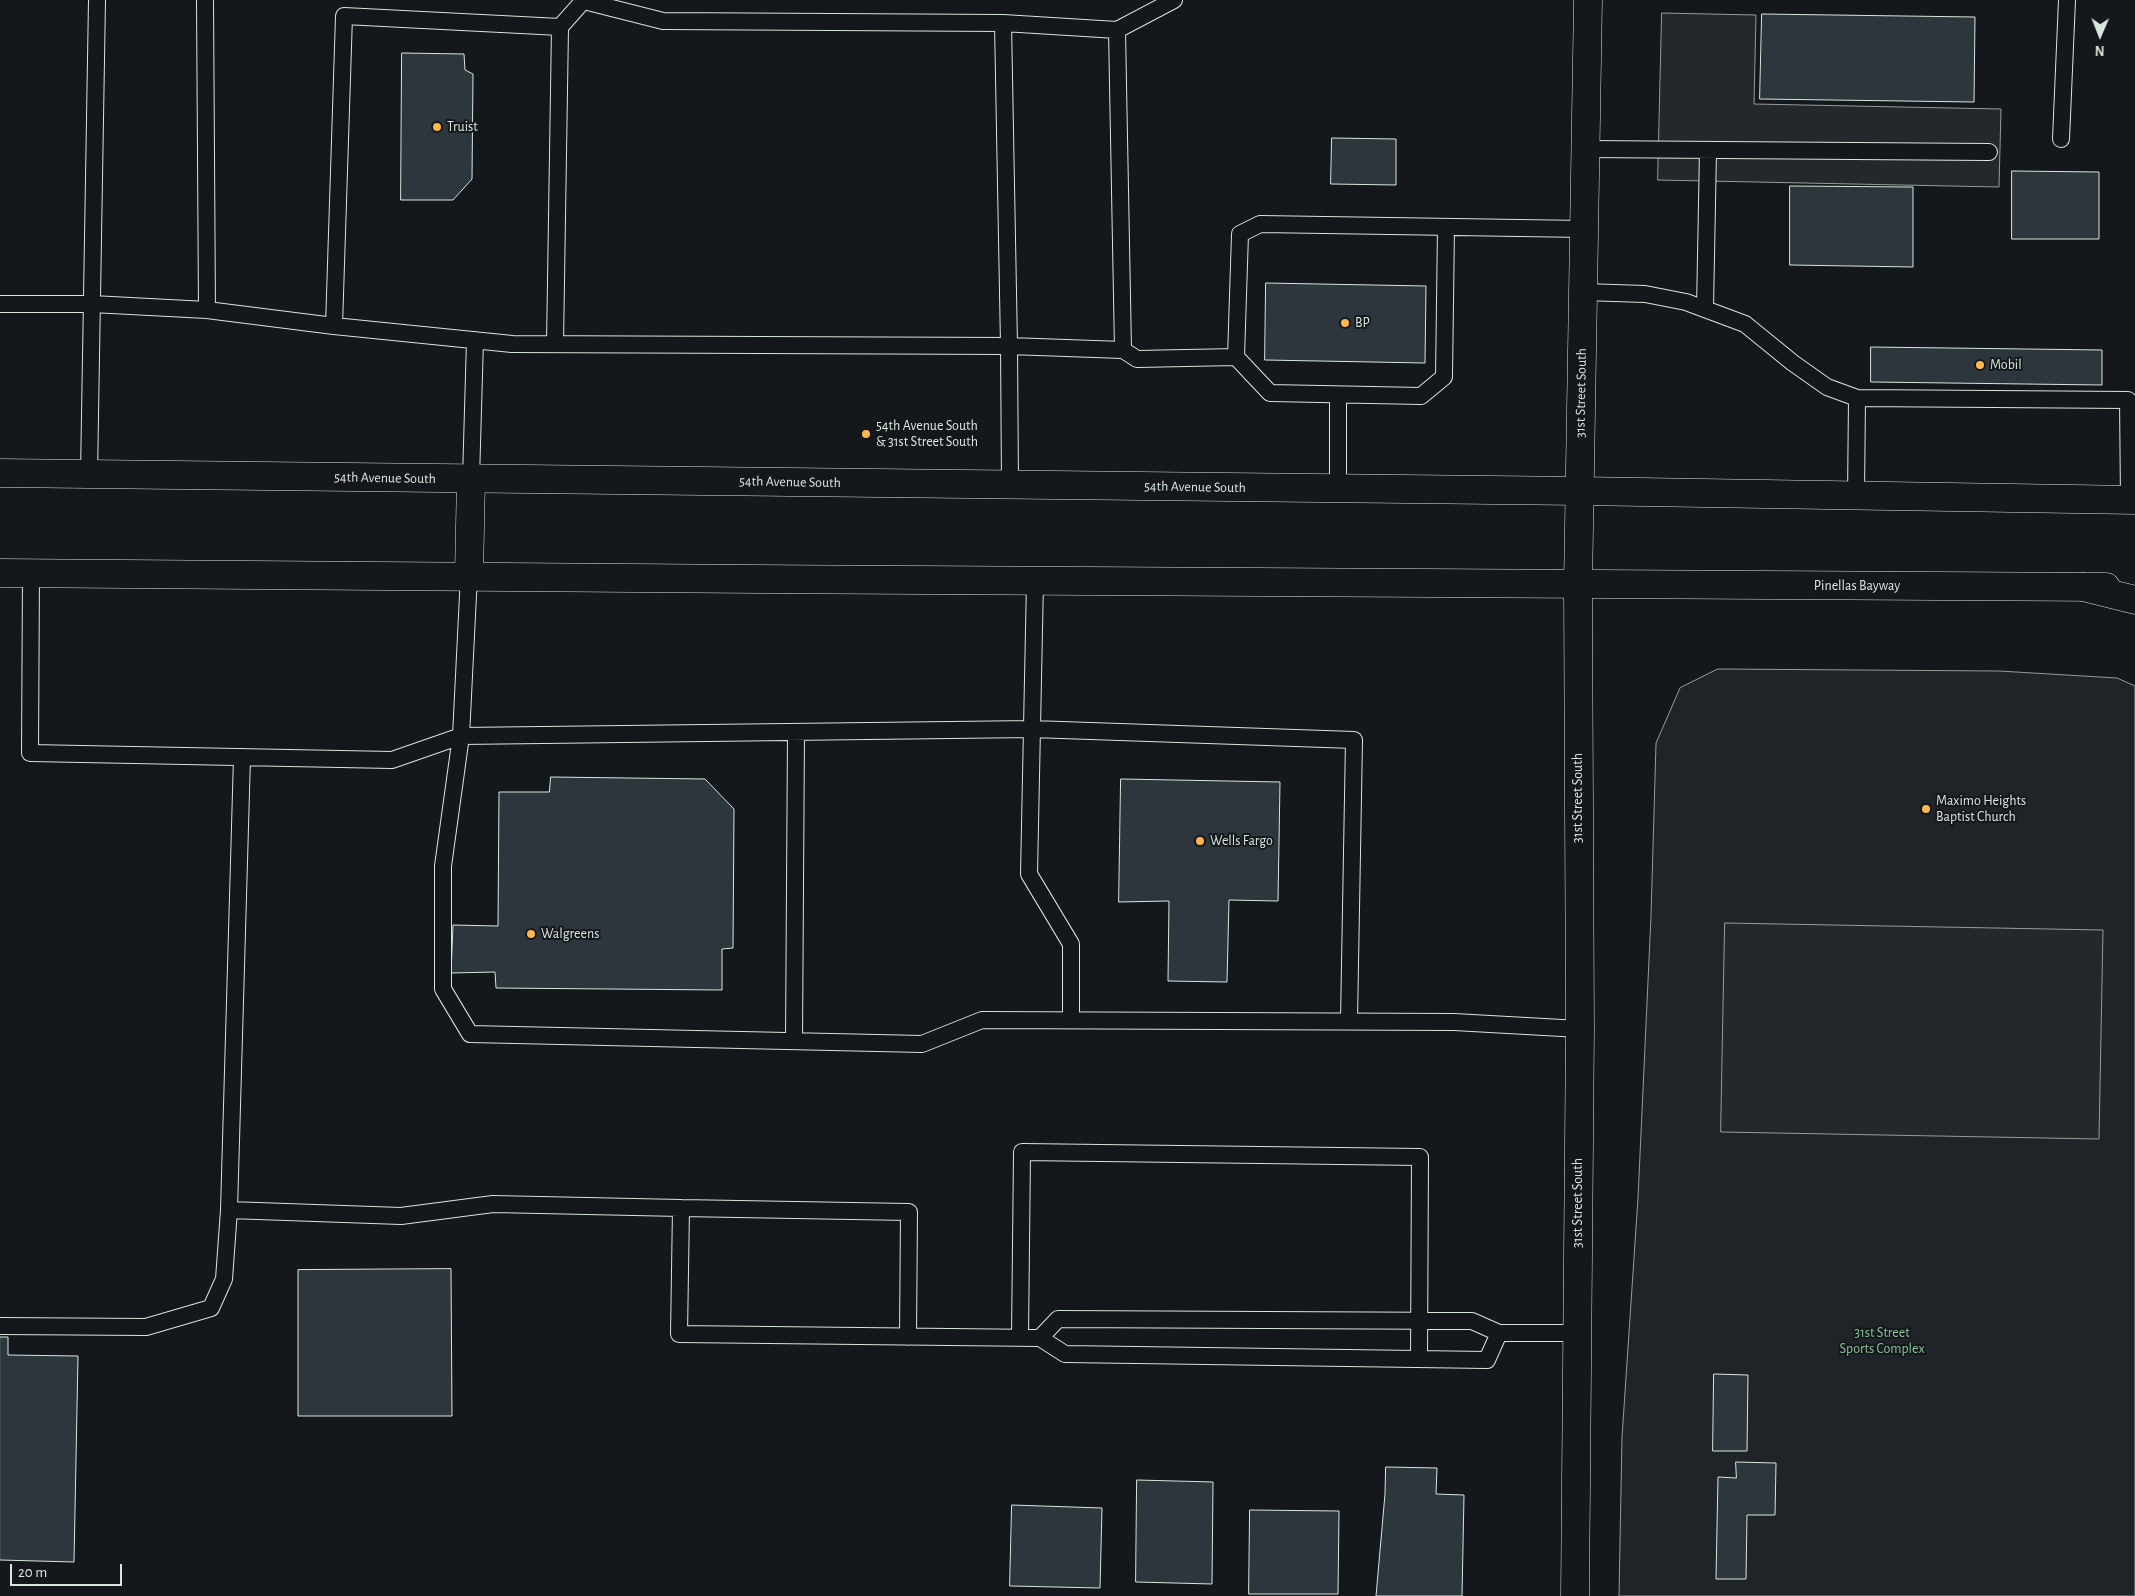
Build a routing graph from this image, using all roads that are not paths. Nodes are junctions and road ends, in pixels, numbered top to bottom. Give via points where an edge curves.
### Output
1 (97, 0) edge
2 (205, 0) edge
3 (584, 0) edge
4 (1174, 0) edge
5 (1588, 0) edge
6 (2067, 0) edge
7 (1003, 23) junction
8 (560, 27) junction
9 (1117, 30) junction
10 (2061, 139) dead end
11 (1586, 149) junction
12 (1708, 150) junction
13 (1989, 152) dead end
14 (1446, 227) junction
15 (1584, 229) junction
16 (1583, 292) junction
17 (0, 304) edge
18 (92, 304) junction
19 (1704, 309) junction
20 (207, 310) junction
21 (334, 326) junction
22 (475, 340) junction
23 (555, 344) junction
24 (1009, 346) junction
25 (1123, 350) junction
26 (1236, 357) junction
27 (1338, 395) junction
28 (1857, 398) junction
29 (0, 474) edge
30 (89, 475) junction
31 (471, 479) junction
32 (1010, 484) junction
33 (1338, 488) junction
34 (1580, 491) junction
35 (1856, 496) junction
36 (2132, 500) edge
37 (0, 573) edge
38 (31, 573) junction
39 (469, 575) junction
40 (1035, 581) junction
41 (1578, 586) junction
42 (2083, 586) junction
43 (2135, 586) edge
44 (2135, 600) edge
45 (1032, 728) junction
46 (796, 732) junction
47 (461, 736) junction
48 (242, 757) junction
49 (1071, 1020) junction
50 (1349, 1021) junction
51 (1580, 1029) junction
52 (794, 1041) junction
53 (681, 1208) junction
54 (229, 1210) junction
55 (1419, 1321) junction
56 (0, 1326) edge
57 (1499, 1333) junction
58 (1577, 1333) junction
59 (908, 1336) junction
60 (1020, 1337) junction
61 (1040, 1338) junction
62 (1419, 1359) junction
63 (1576, 1596) edge

1 - 18 lane
2 - 20 lane
3 - 7 lane via 663,21
3 - 8 lane
4 - 9 lane
5 - 11 main road, 31st Street South
6 - 10 lane
7 - 9 lane
7 - 24 lane
8 - 21 lane via 344,16
8 - 23 lane
9 - 25 lane
11 - 12 lane
11 - 15 main road, 31st Street South
12 - 13 lane
12 - 19 lane
14 - 15 lane
14 - 26 lane via 1260,224 1240,234
14 - 27 lane via 1444,376 1421,396
15 - 16 main road, 31st Street South
16 - 19 lane via 1645,294
16 - 34 main road, 31st Street South
17 - 18 lane
18 - 20 lane
18 - 30 lane
19 - 28 lane via 1745,324 1827,387
20 - 21 lane
21 - 22 lane
22 - 23 lane
22 - 31 lane
23 - 24 lane
24 - 25 lane
24 - 32 lane
25 - 26 lane via 1138,359
26 - 27 lane via 1270,393
27 - 33 lane
28 - 35 lane
28 - 36 lane via 2128,400
29 - 30 main road, 54th Avenue South
30 - 31 main road, 54th Avenue South
31 - 32 main road, 54th Avenue South
31 - 39 main road
32 - 33 main road, 54th Avenue South
33 - 34 main road, 54th Avenue South
34 - 35 main road
34 - 41 main road, 31st Street South
35 - 36 main road
37 - 38 main road
38 - 39 main road
38 - 48 lane via 30,753
39 - 40 main road
39 - 47 lane
40 - 41 main road
40 - 45 lane
41 - 42 main road, Pinellas Bayway
41 - 51 main road, 31st Street South
42 - 43 main road, Pinellas Bayway
42 - 44 main road
45 - 46 lane
45 - 49 lane via 1029,874 1071,944
45 - 50 lane via 1354,740
46 - 47 lane
46 - 52 lane
47 - 48 lane via 392,760
47 - 52 lane via 443,866 443,989 470,1034
48 - 54 lane
49 - 50 lane
49 - 52 lane via 982,1020 922,1044
50 - 51 lane via 1454,1022
51 - 58 main road, 31st Street South
53 - 54 lane via 493,1204 402,1216
53 - 59 lane via 909,1212
53 - 59 lane via 679,1334
54 - 56 lane via 224,1279 211,1308 146,1327
55 - 57 lane via 1472,1321
55 - 60 lane via 1420,1157 1022,1152
55 - 61 lane via 1058,1319
55 - 62 lane
57 - 58 lane
57 - 62 lane via 1487,1360
58 - 63 main road, 31st Street South
59 - 60 lane
60 - 61 lane
61 - 62 lane via 1065,1354

